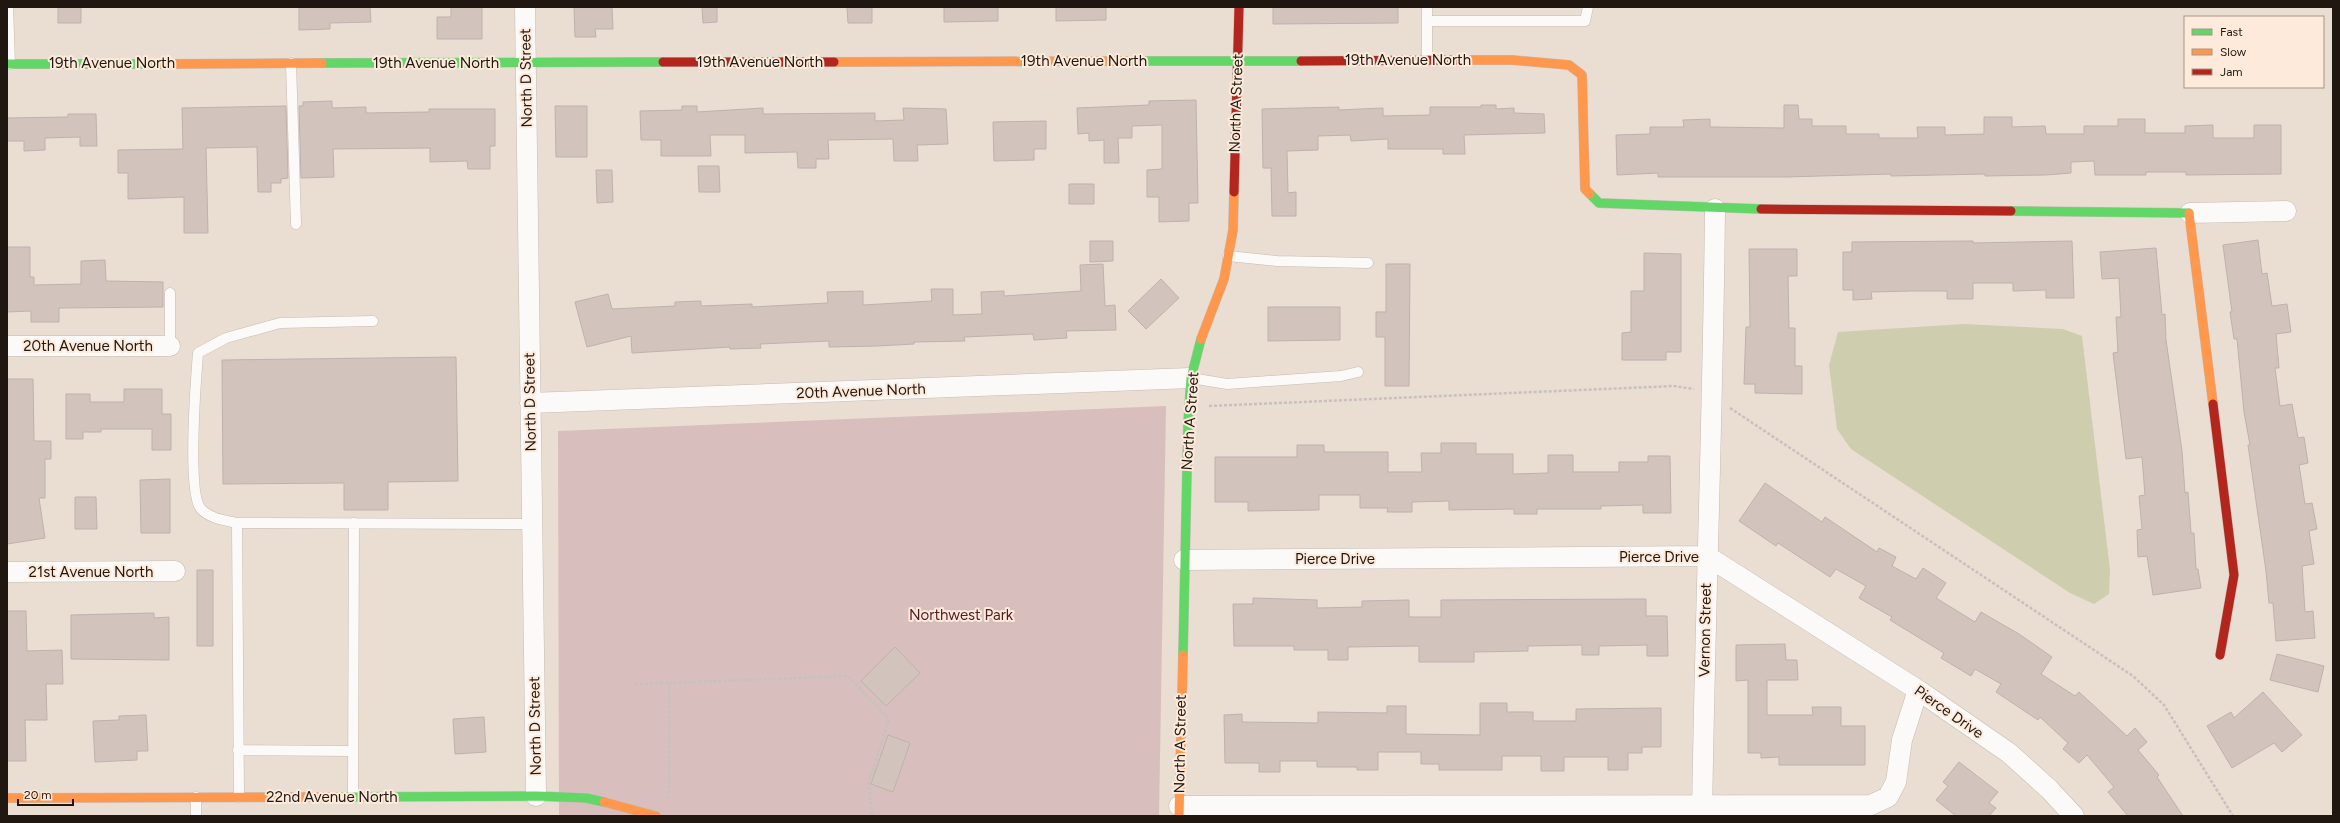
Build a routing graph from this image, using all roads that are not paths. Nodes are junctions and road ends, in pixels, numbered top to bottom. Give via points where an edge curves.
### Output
1 (8, 7) edge
2 (525, 7) edge
3 (1239, 7) edge
4 (1427, 7) edge
5 (1588, 7) edge
6 (1427, 21) junction
7 (1238, 60) junction
8 (1427, 60) junction
9 (526, 62) junction
10 (291, 63) junction
11 (8, 64) edge
12 (1715, 209) junction
13 (2286, 211) dead end
14 (2190, 213) junction
15 (296, 224) dead end
16 (1228, 256) junction
17 (1368, 263) dead end
18 (170, 293) dead end
19 (373, 321) dead end
20 (7, 346) edge
21 (170, 346) joint
22 (1358, 372) dead end
23 (1191, 378) junction
24 (530, 403) junction
25 (237, 523) junction
26 (354, 523) junction
27 (532, 524) junction
28 (1707, 556) junction
29 (1184, 560) junction
30 (175, 571) dead end
31 (7, 572) edge
32 (2220, 655) dead end
33 (1918, 690) junction
34 (238, 750) junction
35 (353, 751) junction
36 (536, 796) junction
37 (196, 797) junction
38 (239, 797) junction
39 (353, 797) junction
40 (7, 798) edge
41 (1179, 811) edge
42 (1702, 811) edge
43 (196, 816) edge
44 (656, 816) edge
45 (2074, 816) edge

1 - 11 lane
2 - 9 street, North D Street
3 - 7 street, North A Street
4 - 6 lane
5 - 6 lane via 1585,21
6 - 8 lane
7 - 8 street, 19th Avenue North
7 - 9 street, 19th Avenue North
7 - 16 street, North A Street via 1233,230
8 - 12 street, 19th Avenue North via 1512,60 1570,65 1582,75 1585,189 1599,204
9 - 10 street, 19th Avenue North
9 - 24 street, North D Street
10 - 11 street, 19th Avenue North
10 - 15 lane
12 - 14 street, 19th Avenue North
12 - 28 street, Vernon Street via 1713,397
13 - 14 street
14 - 32 street via 2234,575
16 - 17 lane via 1277,261
16 - 23 street, North A Street via 1224,279 1200,341
18 - 21 lane
19 - 25 lane via 280,323 226,338 198,353 193,448 195,492 200,508 212,518
20 - 21 street, 20th Avenue North
22 - 23 lane via 1341,376 1227,384
23 - 24 street, 20th Avenue North
23 - 29 street, North A Street
24 - 27 street, North D Street
25 - 26 lane
25 - 34 lane
26 - 27 lane
26 - 35 lane
27 - 36 street, North D Street
28 - 29 street, Pierce Drive
28 - 33 street, Pierce Drive
28 - 42 street, Vernon Street
29 - 41 street, North A Street
30 - 31 street, 21st Avenue North
33 - 42 street via 1902,740 1896,782 1888,797 1871,805
33 - 45 street, Pierce Drive via 2009,753
34 - 35 lane
34 - 38 lane
35 - 39 lane
36 - 39 street, 22nd Avenue North
36 - 44 street, 22nd Avenue North via 586,798
37 - 38 street, 22nd Avenue North
37 - 40 street, 22nd Avenue North
37 - 43 lane
38 - 39 street, 22nd Avenue North
41 - 42 street

